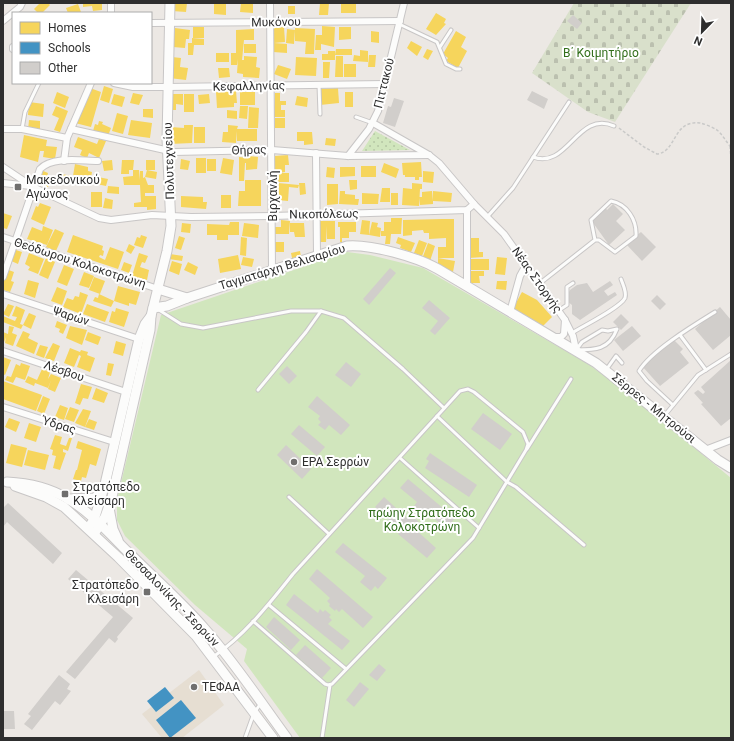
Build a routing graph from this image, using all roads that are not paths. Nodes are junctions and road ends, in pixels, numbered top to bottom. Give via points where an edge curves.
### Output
1 (170, 3) edge
2 (270, 3) edge
3 (404, 3) edge
4 (12, 14) edge
5 (3, 21) edge
6 (271, 22) junction
7 (400, 22) junction
8 (152, 23) edge
9 (169, 23) junction
10 (451, 30) dead end
11 (440, 47) junction
12 (460, 69) dead end
13 (39, 84) edge
14 (91, 84) edge
15 (119, 84) edge
16 (385, 84) junction
17 (272, 85) junction
18 (319, 85) junction
19 (168, 87) junction
20 (568, 102) dead end
21 (320, 114) dead end
22 (356, 116) dead end
23 (373, 123) junction
24 (614, 126) road end
25 (3, 129) edge
26 (22, 129) junction
27 (71, 129) junction
28 (67, 138) junction
29 (272, 150) junction
30 (168, 152) junction
31 (316, 153) junction
32 (429, 155) junction
33 (348, 156) junction
34 (533, 157) junction
35 (98, 160) dead end
36 (64, 161) junction
37 (3, 167) edge
38 (3, 183) edge
39 (33, 187) junction
40 (474, 204) junction
41 (467, 210) junction
42 (316, 215) junction
43 (171, 216) junction
44 (273, 216) junction
45 (488, 216) junction
46 (3, 238) edge
47 (595, 240) junction
48 (15, 242) junction
49 (317, 255) junction
50 (526, 265) junction
51 (272, 270) junction
52 (3, 277) edge
53 (621, 279) dead end
54 (573, 283) dead end
55 (539, 284) junction
56 (467, 286) junction
57 (158, 289) junction
58 (3, 294) edge
59 (186, 298) junction
60 (153, 311) junction
61 (321, 311) junction
62 (558, 311) junction
63 (510, 312) junction
64 (715, 312) dead end
65 (565, 320) junction
66 (572, 333) junction
67 (552, 336) junction
68 (680, 336) junction
69 (139, 339) junction
70 (576, 350) junction
71 (3, 351) edge
72 (731, 354) edge
73 (622, 363) dead end
74 (606, 370) junction
75 (706, 370) junction
76 (570, 379) dead end
77 (258, 390) dead end
78 (126, 392) junction
79 (674, 405) junction
80 (3, 407) edge
81 (444, 408) junction
82 (437, 416) junction
83 (664, 417) junction
84 (731, 440) edge
85 (114, 442) junction
86 (526, 450) junction
87 (705, 450) junction
88 (400, 458) junction
89 (731, 468) edge
90 (5, 482) edge
91 (507, 482) junction
92 (103, 490) junction
93 (289, 497) dead end
94 (67, 498) junction
95 (109, 505) junction
96 (97, 523) junction
97 (479, 528) junction
98 (91, 531) junction
99 (329, 534) junction
100 (584, 545) dead end
101 (122, 546) junction
102 (268, 605) junction
103 (253, 622) junction
104 (222, 650) junction
105 (213, 657) junction
106 (346, 669) junction
107 (330, 685) junction
108 (261, 703) junction
109 (254, 712) junction
110 (245, 738) edge
111 (273, 738) edge
112 (287, 738) edge
113 (322, 738) edge

1 - 9 main road, Πολυτεχνείου
2 - 6 street, Βιρχανλή
3 - 7 street, Πιττακού
4 - 5 street
6 - 7 street, Μυκόνου
6 - 9 street, Μυκόνου
6 - 17 street, Βιρχανλή
7 - 11 lane via 437,42
7 - 16 street, Πιττακού
8 - 9 street, Μυκόνου
9 - 19 main road, Πολυτεχνείου
10 - 11 lane
11 - 12 lane via 446,64
13 - 26 lane via 25,112
14 - 27 street
15 - 19 street, Κεφαλληνίας via 133,87
16 - 18 street, Κεφαλληνίας
16 - 23 street, Πιττακού
17 - 18 street, Κεφαλληνίας
17 - 19 street, Κεφαλληνίας
17 - 29 street, Βιρχανλή
18 - 21 lane
19 - 30 main road, Πολυτεχνείου
20 - 34 lane
22 - 23 lane
23 - 32 street, Νέας Στοργής
23 - 33 street, Πιττακού
24 - 34 lane via 604,124 587,128 550,160
25 - 26 street
26 - 28 street
27 - 28 street
27 - 30 street, Θήρας
28 - 36 street
29 - 30 street, Θήρας
29 - 31 street, Θήρας
29 - 44 street, Βιρχανλή
30 - 43 main road, Πολυτεχνείου
31 - 33 street, Θήρας
31 - 42 street
32 - 33 street, Θήρας
32 - 40 street, Νέας Στοργής
34 - 45 lane via 506,197
35 - 36 street
36 - 39 street via 51,162 42,167
37 - 39 street
38 - 39 street
39 - 43 street via 104,220 146,215
39 - 48 street
40 - 41 street
40 - 45 street, Νέας Στοργής
41 - 42 street, Νικοπόλεως
41 - 56 street
42 - 44 street, Νικοπόλεως
42 - 49 street
43 - 44 street, Νικοπόλεως
43 - 57 main road, Πολυτεχνείου via 169,241
44 - 51 street, Βιρχανλή
45 - 50 street, Νέας Στοργής
46 - 48 street, Θεόδωρου Κολοκοτρώνη
47 - 47 lane via 599,240 613,252 618,251 636,236 637,227 633,217 621,204 611,201 591,220
47 - 55 lane
48 - 52 street
48 - 57 street, Θεόδωρου Κολοκοτρώνη
49 - 51 main road, Ταγματάρχη Βελισαρίου
49 - 56 main road, Ταγματάρχη Βελισαρίου via 347,246 368,248 424,262
50 - 55 street, Νέας Στοργής
50 - 63 street via 520,276
51 - 59 main road, Ταγματάρχη Βελισαρίου
53 - 66 lane via 625,299 603,316
54 - 62 lane via 567,287 567,305
55 - 62 street, Νέας Στοργής
56 - 63 main road, Ταγματάρχη Βελισαρίου
57 - 59 main road
57 - 60 main road, Πολυτεχνείου
58 - 69 street, Ψαρών
59 - 60 main road, Ταγματάρχη Βελισαρίου
60 - 61 lane via 181,324 202,328 291,311
60 - 69 main road, Πολυτεχνείου via 144,324
60 - 95 main road, Πολυτεχνείου
61 - 77 lane
61 - 81 lane via 344,318
62 - 65 street, Νέας Στοργής
63 - 67 main road, Ταγματάρχη Βελισαρίου
64 - 68 lane
65 - 66 street, Νέας Στοργής
65 - 67 street via 564,334 557,338
66 - 70 street, Νέας Στοργής
67 - 70 main road, Ταγματάρχη Βελισαρίου
68 - 75 lane
68 - 79 lane via 645,361 639,371
69 - 78 main road, Πολυτεχνείου
70 - 70 lane via 582,342 602,330 617,329 611,342 598,350
70 - 74 main road, Σέρρες - Μητρούσι
71 - 78 street, Λέσβου
72 - 75 lane
73 - 74 lane via 616,356
74 - 83 main road, Σέρρες - Μητρούσι
75 - 79 lane via 698,375
76 - 86 lane
78 - 85 main road, Πολυτεχνείου
79 - 83 lane
80 - 85 street, Ύδρας
81 - 82 lane
81 - 86 lane via 460,391 474,392 523,432 528,444
82 - 88 lane
82 - 91 lane
83 - 87 main road, Σέρρες - Μητρούσι
84 - 87 street
85 - 92 main road, Πολυτεχνείου
86 - 91 lane
87 - 89 main road, Σέρρες - Μητρούσι
88 - 97 lane
88 - 99 lane
90 - 94 main road via 27,484
90 - 98 main road, Θεσσαλονίκης - Σερρών via 59,503
91 - 97 lane
91 - 100 lane
92 - 94 main road via 95,498
92 - 96 main road, Πολυτεχνείου
93 - 99 lane
94 - 96 main road, Θεσσαλονίκης - Σερρών
95 - 96 main road
95 - 101 main road via 113,529
96 - 98 main road
96 - 101 main road, Θεσσαλονίκης - Σερρών
97 - 106 lane via 468,543
98 - 105 main road, Θεσσαλονίκης - Σερρών via 181,619
99 - 102 lane
101 - 104 main road, Θεσσαλονίκης - Σερρών via 196,619
102 - 103 lane
102 - 106 lane
103 - 104 lane
103 - 107 lane via 325,684
104 - 105 lane
104 - 108 main road, Θεσσαλονίκης - Σερρών
105 - 109 main road, Θεσσαλονίκης - Σερρών
106 - 107 lane
107 - 113 lane
108 - 109 lane
108 - 112 main road, Θεσσαλονίκης - Σερρών
109 - 110 lane
109 - 111 main road, Θεσσαλονίκης - Σερρών

